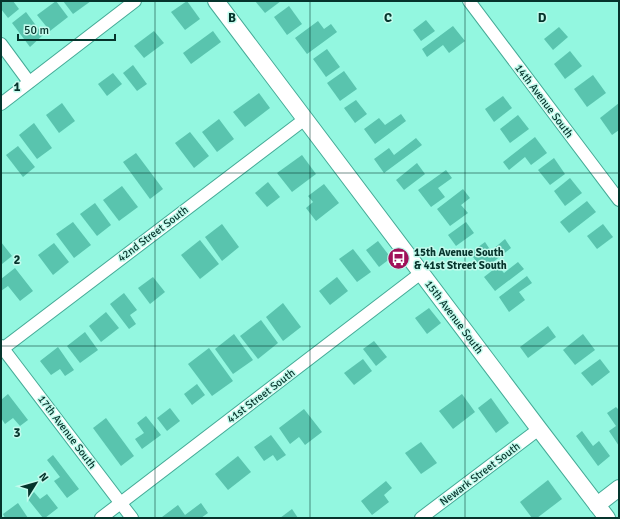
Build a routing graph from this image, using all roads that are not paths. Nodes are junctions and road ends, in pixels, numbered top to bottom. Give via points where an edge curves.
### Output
1 (135, 1) edge
2 (216, 1) edge
3 (468, 1) edge
4 (1, 44) edge
5 (29, 82) junction
6 (1, 104) edge
7 (305, 119) junction
8 (619, 200) edge
9 (421, 273) junction
10 (2, 348) edge
11 (539, 429) junction
12 (619, 488) edge
13 (120, 503) junction
14 (597, 505) junction
15 (101, 518) edge
16 (132, 518) edge
17 (420, 518) edge
18 (607, 518) edge

1 - 5 street
2 - 7 street, 15th Avenue South
3 - 8 street, 14th Avenue South
4 - 5 street
5 - 6 street
7 - 9 street, 15th Avenue South
7 - 10 street, 42nd Street South
9 - 11 street, 15th Avenue South
9 - 13 street, 41st Street South
10 - 13 street, 17th Avenue South
11 - 14 street, 15th Avenue South
11 - 17 street, Newark Street South
12 - 14 street
13 - 15 street, 41st Street South
13 - 16 street, 17th Avenue South
14 - 18 street, 15th Avenue South

